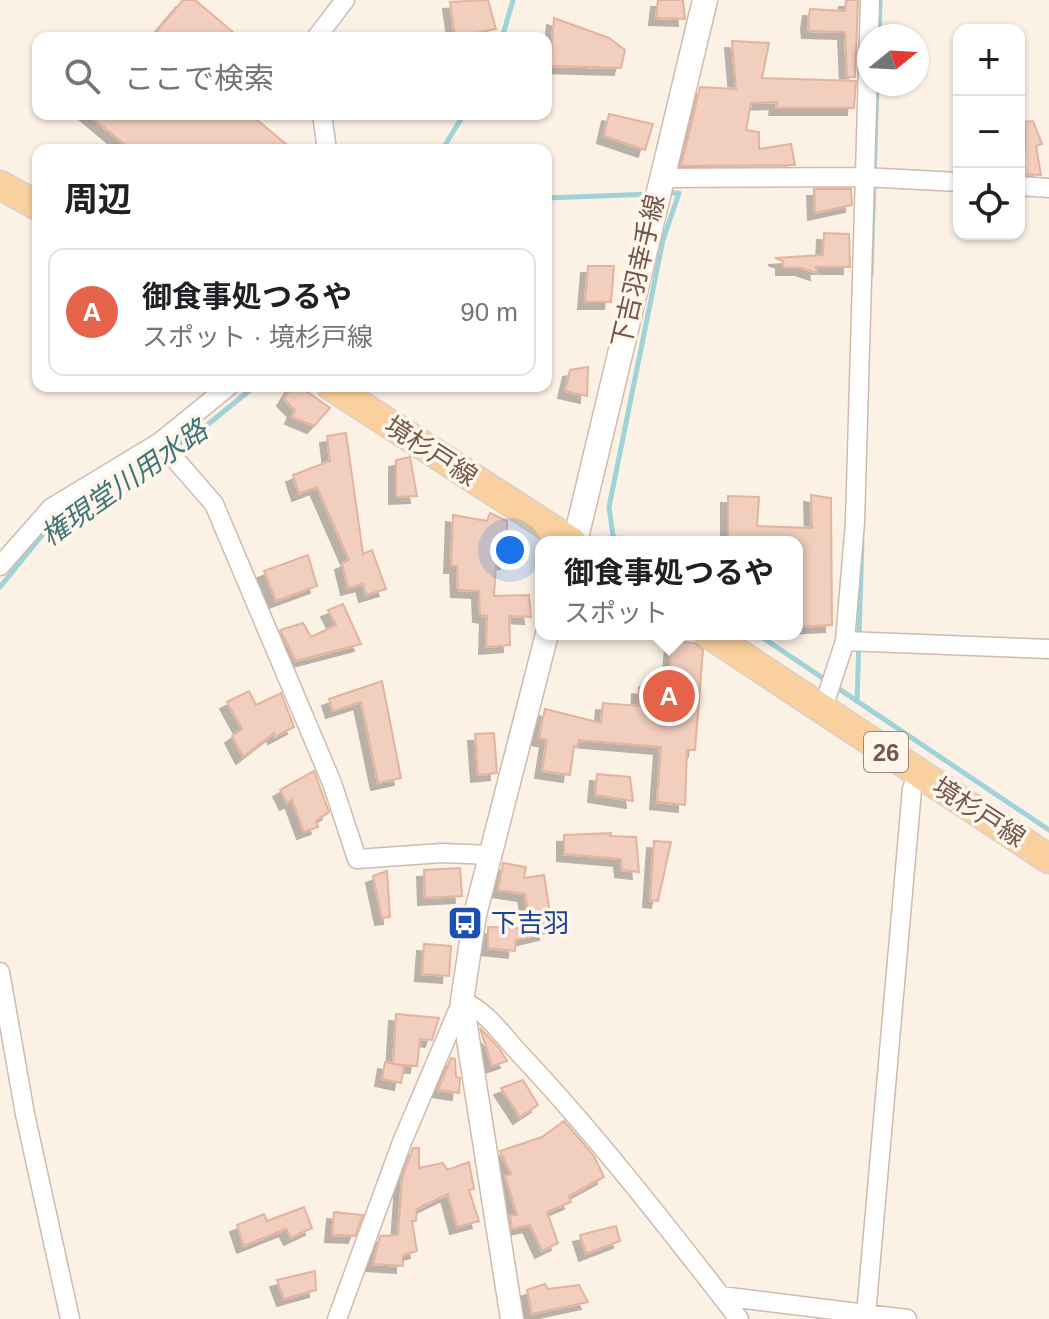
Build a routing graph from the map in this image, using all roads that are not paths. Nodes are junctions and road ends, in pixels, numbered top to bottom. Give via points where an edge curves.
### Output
1 (345, 0) edge
2 (705, 0) edge
3 (870, 0) edge
4 (321, 32) edge
5 (323, 120) edge
6 (326, 144) edge
7 (863, 177) junction
8 (660, 178) junction
9 (953, 182) edge
10 (0, 185) edge
11 (1025, 186) edge
12 (1049, 188) edge
13 (32, 203) edge
14 (222, 392) edge
15 (340, 392) edge
16 (160, 442) junction
17 (564, 536) edge
18 (574, 536) edge
19 (0, 566) edge
20 (546, 640) edge
21 (718, 640) edge
22 (845, 641) junction
23 (1049, 649) edge
24 (822, 711) junction
25 (918, 773) junction
26 (492, 855) junction
27 (1049, 859) edge
28 (0, 972) edge
29 (462, 1001) junction
30 (721, 1296) junction
31 (866, 1315) junction
32 (70, 1319) edge
33 (337, 1319) edge
34 (512, 1319) edge
35 (739, 1319) edge
36 (907, 1319) edge

1 - 4 street
2 - 8 main road, 下吉羽幸手線
3 - 7 street
5 - 6 street
7 - 8 street
7 - 9 street
7 - 22 street via 855,522
8 - 18 main road, 下吉羽幸手線
10 - 13 main road
11 - 12 street
14 - 16 street
15 - 17 main road, 境杉戸線
16 - 19 street via 51,508
16 - 26 street via 214,504 332,783 357,859
20 - 26 street
21 - 24 main road, 境杉戸線 / 26
22 - 23 street
22 - 24 street
24 - 25 main road, 境杉戸線 / 26
25 - 27 main road, 境杉戸線 / 26
25 - 31 street via 912,789
26 - 29 street via 475,915
28 - 32 street
29 - 30 street via 485,1015 534,1069
29 - 33 street via 402,1142
29 - 34 street
30 - 31 street
30 - 35 street
31 - 36 street

